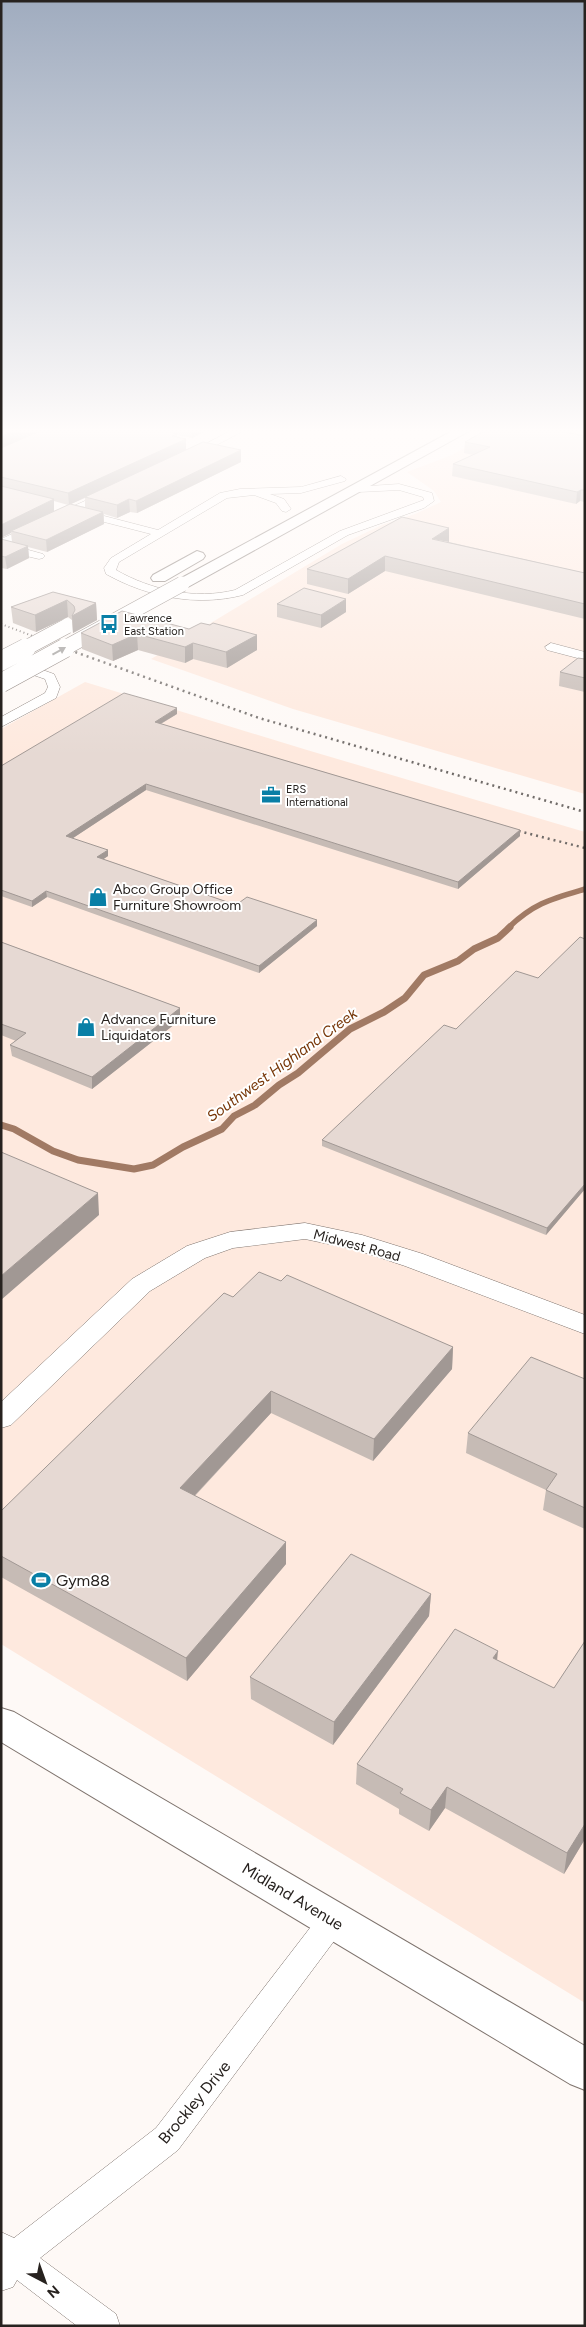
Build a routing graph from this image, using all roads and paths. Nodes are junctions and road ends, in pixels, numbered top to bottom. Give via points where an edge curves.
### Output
1 (14, 539) edge
2 (150, 539) edge
3 (267, 539) edge
4 (336, 539) edge
5 (1, 545) edge
6 (208, 550) dead end
7 (39, 556) edge
8 (125, 596) dead end
9 (83, 618) edge
10 (551, 647) dead end
11 (585, 656) edge
12 (1, 661) edge
13 (1, 683) edge
14 (1, 723) edge
15 (585, 1325) edge
16 (1, 1418) edge
17 (1, 1722) edge
18 (333, 1920) junction
19 (585, 2069) edge
20 (6, 2260) edge
21 (104, 2326) edge

1 - 5 street
2 - 4 street via 116,560 110,572 120,579 180,596 222,598 238,593
13 -> 3 main road, bridge
5 - 7 street
6 - 8 main road
9 - 12 main road, bridge
10 - 11 street
12 - 14 street via 41,672 50,677 54,687 51,695
15 - 16 street, Midwest Road via 362,1243 304,1231 230,1240 196,1252 141,1285
17 - 18 main road, Midland Avenue
18 - 19 main road, Midland Avenue
18 - 20 street, Brockley Drive via 167,2139
20 - 21 street

